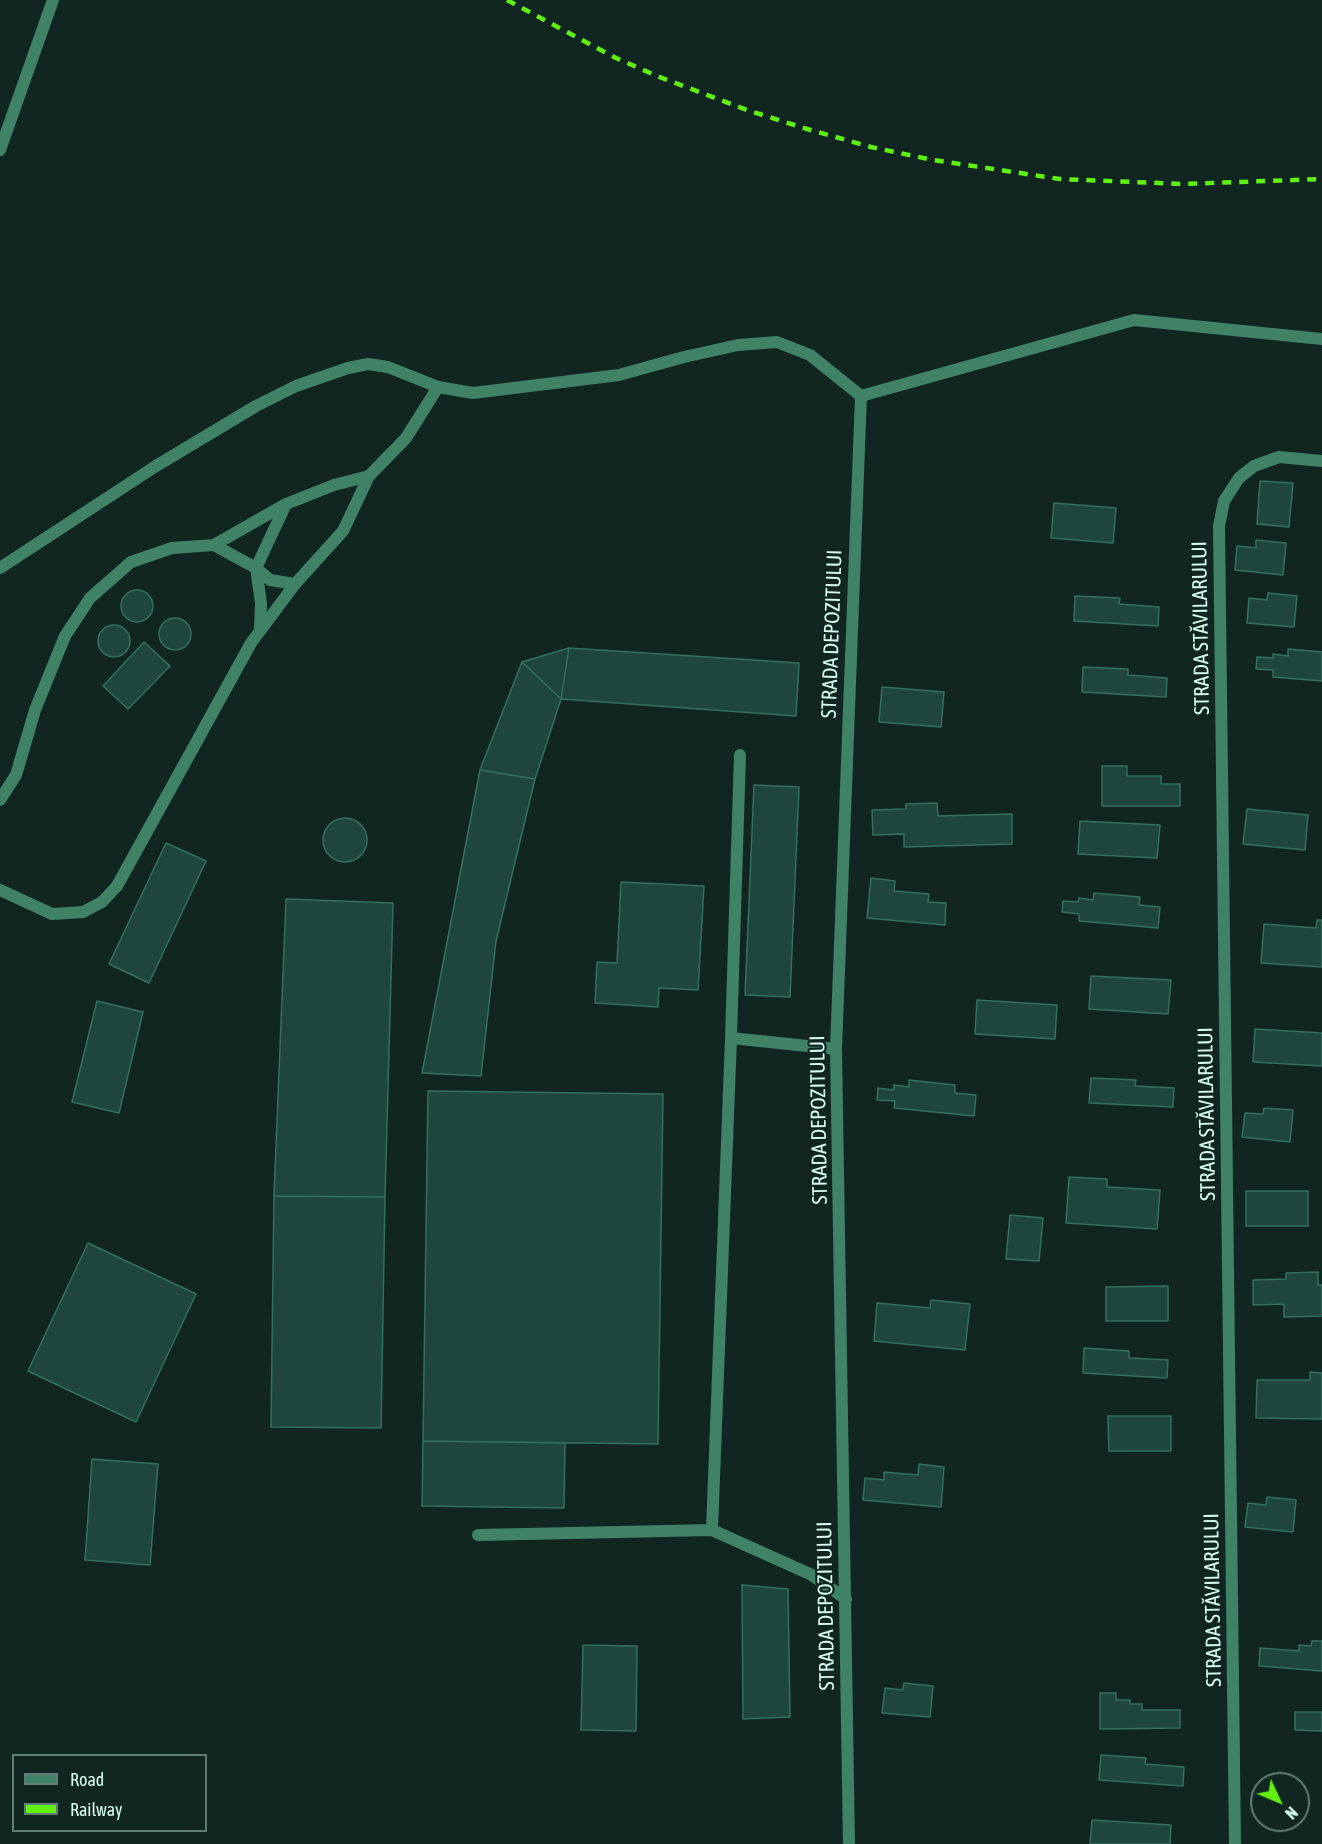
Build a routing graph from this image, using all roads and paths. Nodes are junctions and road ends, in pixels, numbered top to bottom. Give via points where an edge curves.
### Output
1 (53, 0) edge
2 (0, 150) edge
3 (1322, 339) edge
4 (438, 387) junction
5 (861, 396) junction
6 (1322, 461) edge
7 (369, 476) junction
8 (286, 504) junction
9 (214, 545) junction
10 (0, 568) edge
11 (256, 568) junction
12 (295, 584) junction
13 (260, 631) junction
14 (740, 755) dead end
15 (0, 800) edge
16 (0, 890) edge
17 (731, 1038) junction
18 (836, 1049) junction
19 (712, 1530) junction
20 (478, 1535) dead end
21 (846, 1599) junction
22 (849, 1844) edge
23 (1235, 1844) edge

1 - 2 street
3 - 5 street via 1134,320
4 - 5 street via 473,393 619,375 738,345 777,342 810,355
4 - 7 street via 405,438
4 - 10 street via 388,367 368,364 296,386 156,466
5 - 18 street, STRADA DEPOZITULUI
6 - 23 street, STRADA STĂVILARULUI via 1279,457 1254,466 1239,478 1224,501 1219,526
7 - 8 street
7 - 12 street via 344,531
8 - 9 street
8 - 11 street
9 - 11 street
9 - 15 street via 172,548 131,562 90,598 64,636 35,710 16,775
11 - 12 street via 270,580
11 - 13 street
12 - 13 street
13 - 16 street via 117,886 102,902 83,912 52,914
14 - 17 street
17 - 18 street
17 - 19 street
18 - 21 street, STRADA DEPOZITULUI
19 - 20 street
19 - 21 street via 812,1575
21 - 22 street, STRADA DEPOZITULUI

